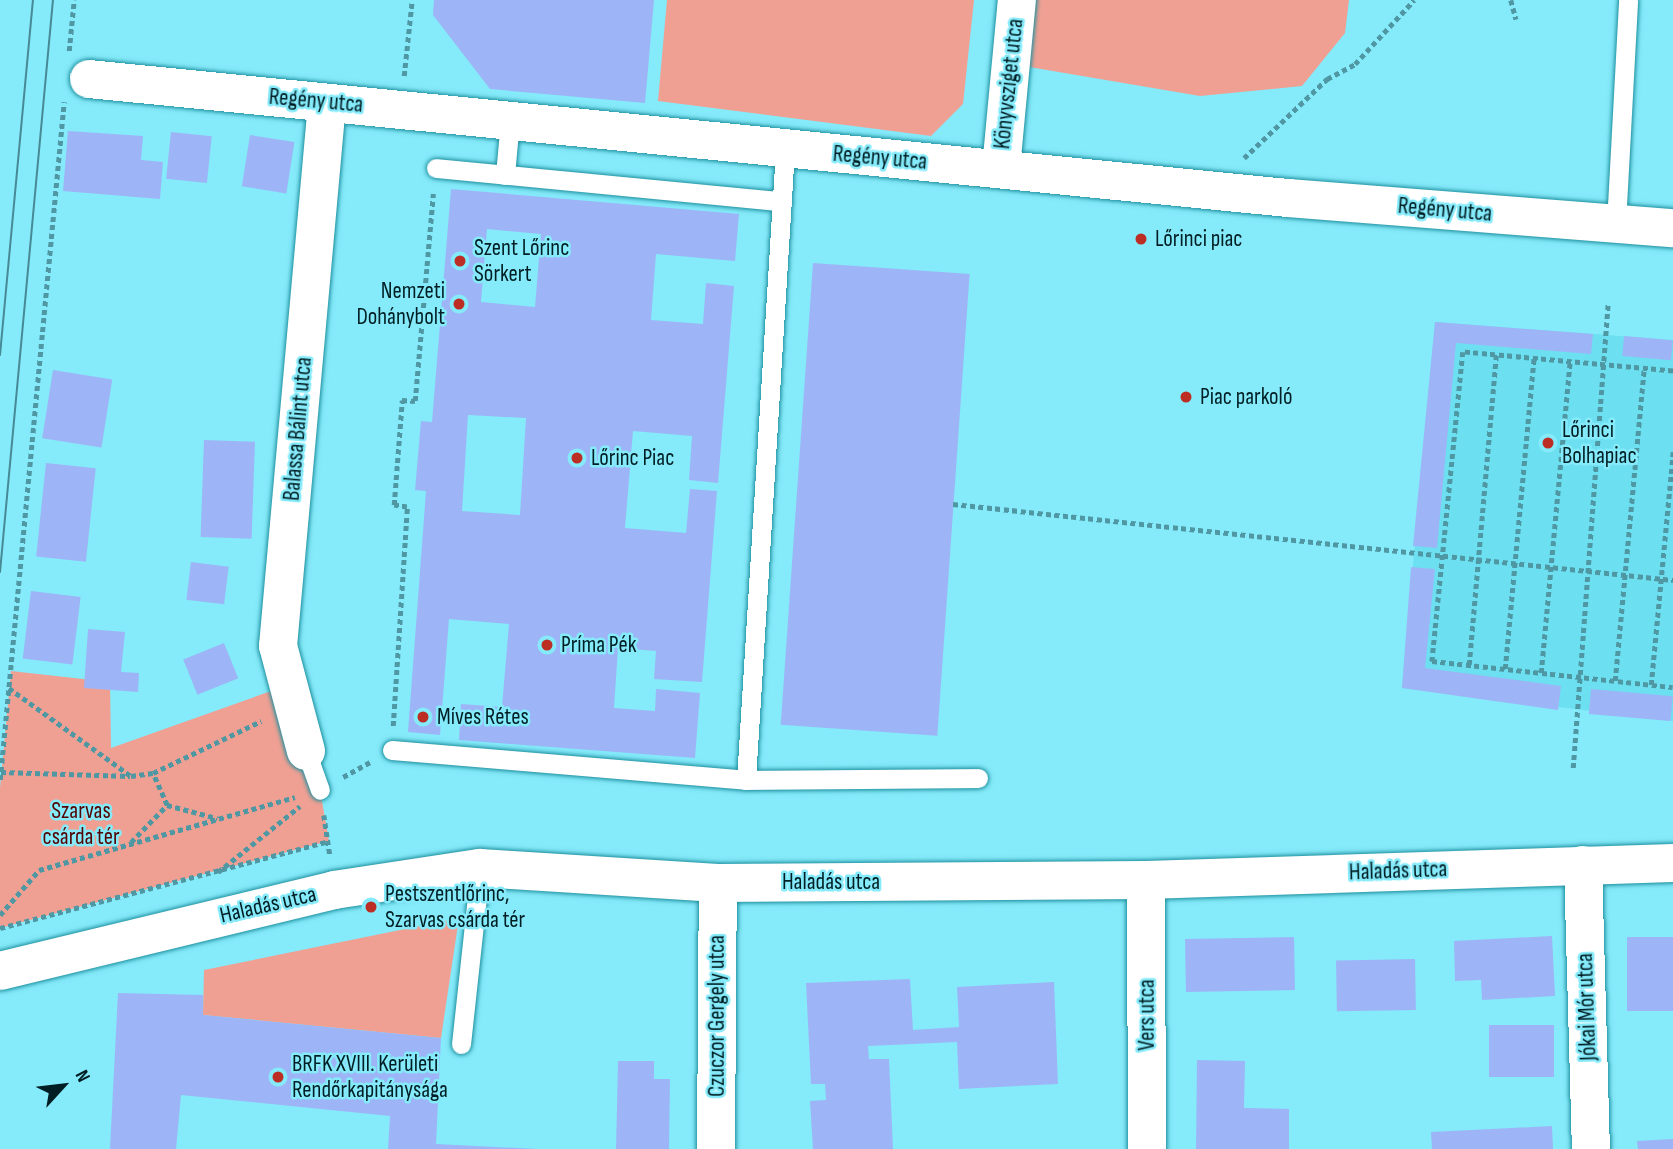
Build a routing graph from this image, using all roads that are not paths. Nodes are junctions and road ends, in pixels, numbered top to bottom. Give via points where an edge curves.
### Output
1 (1017, 0) edge
2 (1628, 0) edge
3 (74, 79) road end
4 (327, 103) junction
5 (510, 120) junction
6 (785, 149) junction
7 (436, 168) road end
8 (1000, 168) junction
9 (505, 175) junction
10 (781, 201) junction
11 (1616, 224) junction
12 (1673, 228) edge
13 (392, 750) road end
14 (306, 751) joint
15 (978, 778) dead end
16 (746, 780) junction
17 (320, 790) road end
18 (1673, 863) edge
19 (1583, 865) junction
20 (480, 868) junction
21 (1146, 880) junction
22 (718, 883) junction
23 (0, 971) edge
24 (461, 1044) dead end
25 (716, 1149) edge
26 (1147, 1149) edge
27 (1591, 1149) edge

1 - 8 street, Könyvsziget utca
2 - 11 lane
3 - 4 street, Regény utca
4 - 5 street, Regény utca
4 - 14 street, Balassa Bálint utca via 278,646
5 - 6 street, Regény utca
5 - 9 lane
6 - 8 street, Regény utca
6 - 10 lane
7 - 9 lane
8 - 11 street, Regény utca
9 - 10 lane
10 - 16 lane
11 - 12 street, Regény utca
13 - 16 lane
14 - 17 lane
15 - 16 lane
18 - 19 street, Haladás utca
19 - 21 street, Haladás utca
19 - 27 street, Jókai Mór utca
20 - 22 street, Haladás utca
20 - 23 street, Haladás utca via 334,890
20 - 24 lane
21 - 22 street, Haladás utca
21 - 26 street, Vers utca
22 - 25 street, Czuczor Gergely utca

